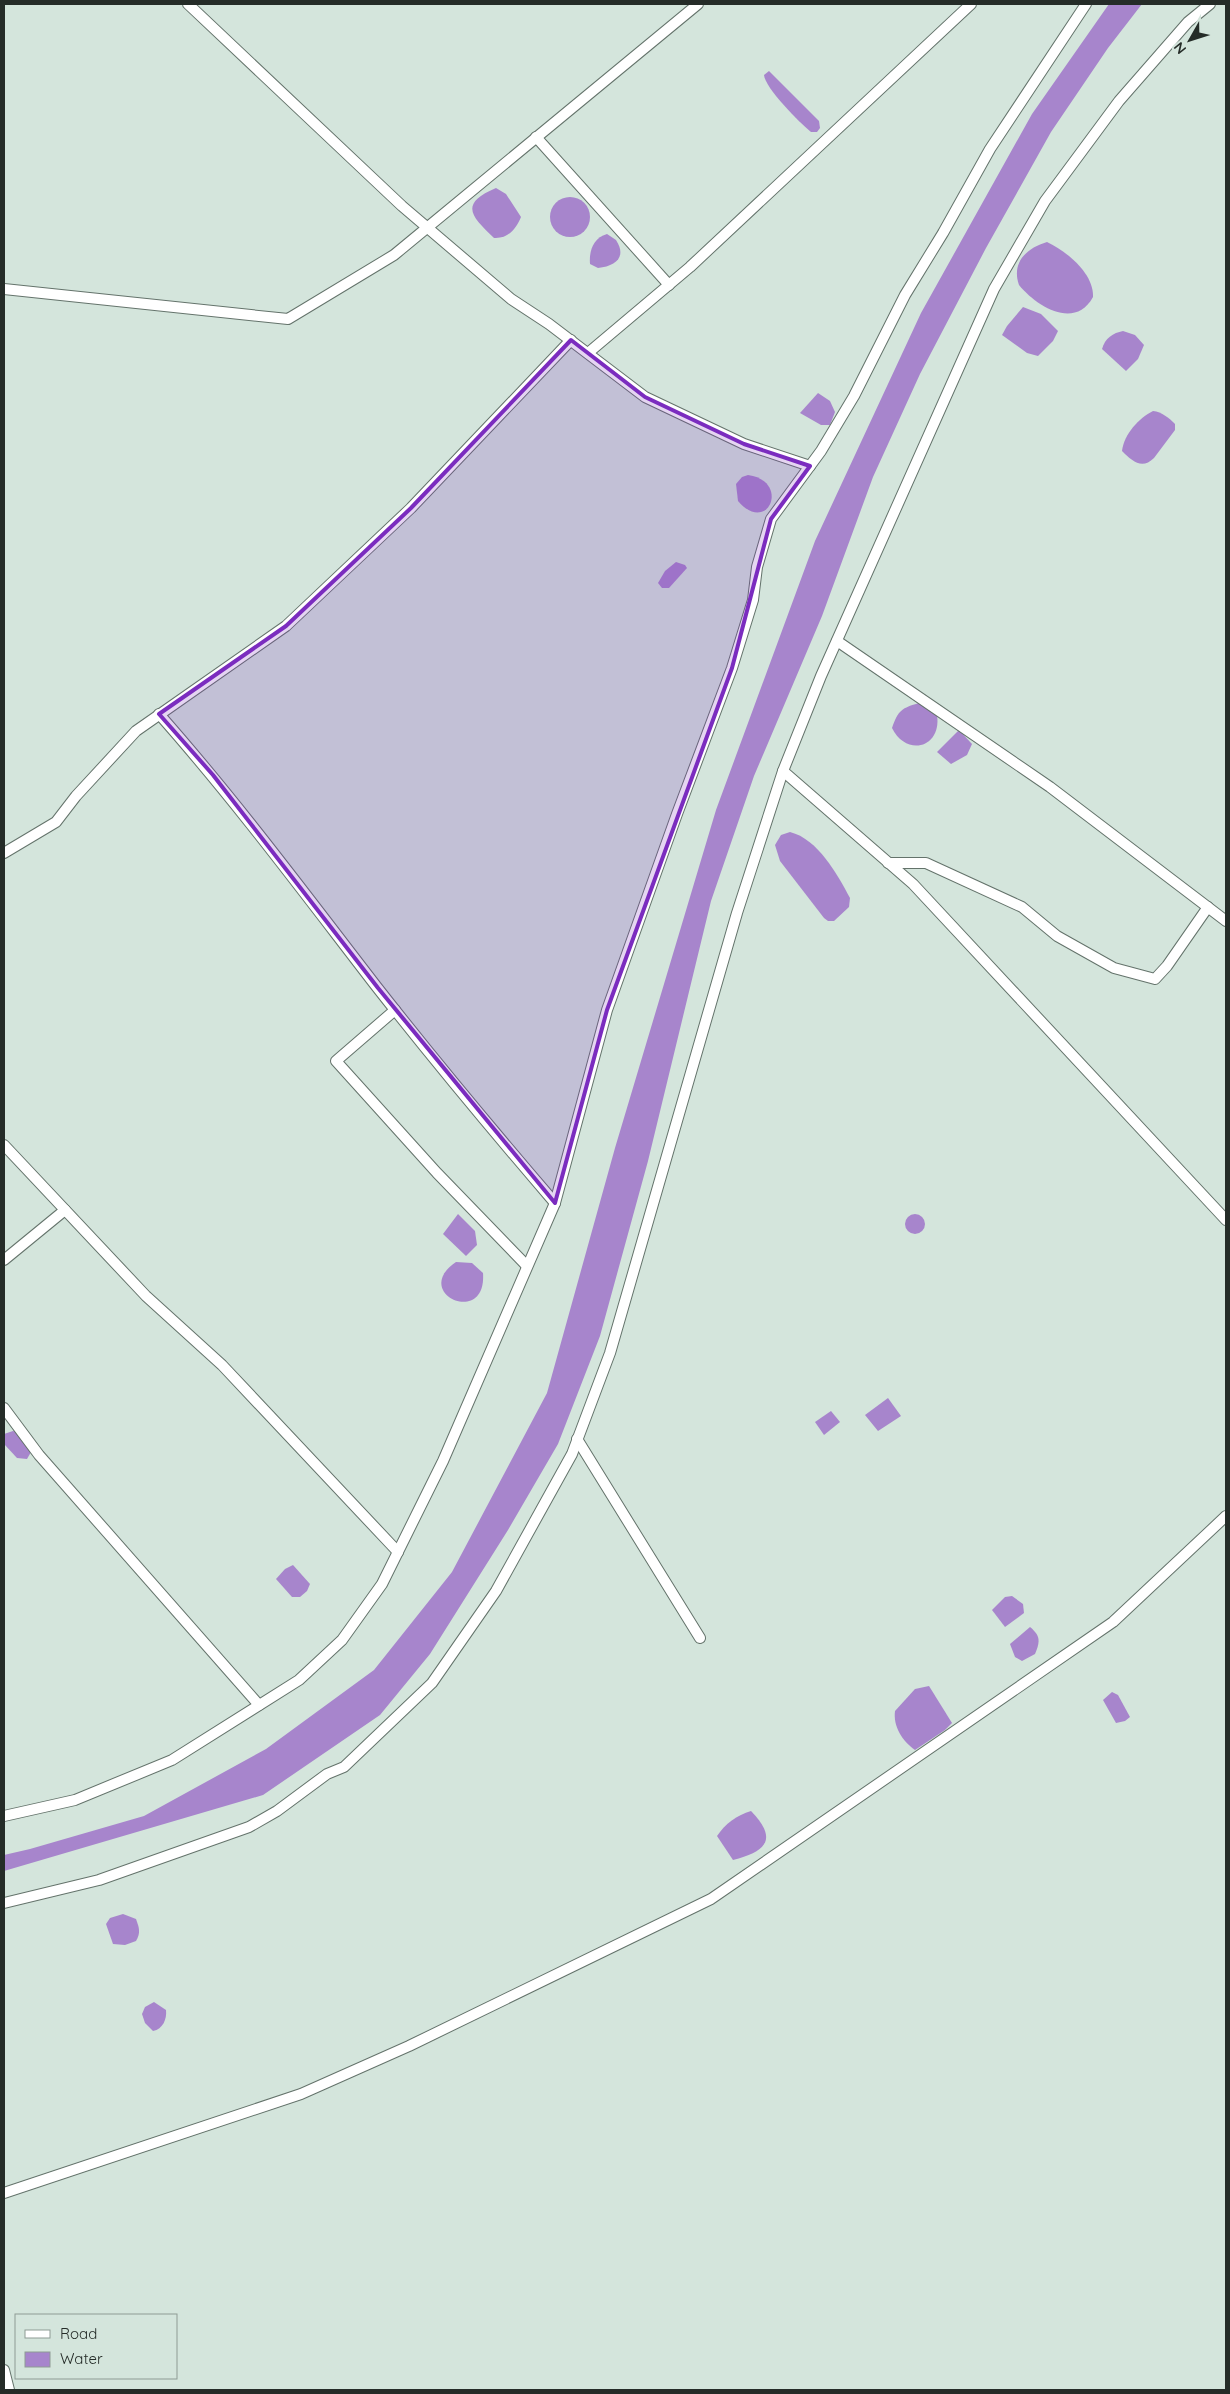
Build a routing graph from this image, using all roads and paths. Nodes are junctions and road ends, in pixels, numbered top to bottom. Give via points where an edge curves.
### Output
1 (188, 4) edge
2 (698, 4) edge
3 (971, 4) edge
4 (1086, 4) edge
5 (1210, 4) edge
6 (536, 137) junction
7 (427, 228) junction
8 (669, 285) junction
9 (4, 289) edge
10 (571, 340) junction
11 (588, 353) junction
12 (810, 466) junction
13 (837, 641) junction
14 (159, 714) junction
15 (783, 771) junction
16 (4, 852) edge
17 (888, 863) junction
18 (1208, 907) junction
19 (1226, 921) edge
20 (395, 1010) junction
21 (4, 1145) edge
22 (555, 1203) junction
23 (65, 1210) junction
24 (1226, 1220) edge
25 (4, 1260) edge
26 (528, 1266) junction
27 (4, 1408) edge
28 (577, 1439) junction
29 (1226, 1516) edge
30 (398, 1552) junction
31 (700, 1638) dead end
32 (259, 1705) junction
33 (4, 1816) edge
34 (4, 1903) edge
35 (4, 2193) edge
36 (4, 2370) edge
37 (9, 2390) edge

1 - 7 street
2 - 6 street
3 - 8 street
4 - 12 street via 990,149 905,295 854,396
5 - 13 street via 1188,22 1119,100 1044,201 994,289
6 - 7 street
6 - 8 street
7 - 9 street via 394,255 288,319
7 - 10 street via 511,299
8 - 11 street
10 - 11 street
10 - 14 street via 411,508 286,626
11 - 12 street via 645,397 744,444
12 - 22 street via 771,519 757,567 753,600 732,668 607,1010
13 - 15 street
13 - 18 street via 1050,787
14 - 16 street via 136,731 56,822
14 - 20 street via 213,775
15 - 17 street
15 - 28 street via 737,913 610,1353
17 - 18 street via 926,863 1022,907 1058,936 1114,968 1154,979
17 - 24 street via 913,884
18 - 19 street
20 - 22 street
20 - 26 street via 336,1061 437,1173
21 - 23 street
22 - 26 street
23 - 25 street
23 - 30 street via 146,1296 222,1365
26 - 30 street via 443,1461
27 - 32 street via 38,1455
28 - 31 street
28 - 34 street via 572,1454 496,1590 432,1683 344,1767 327,1774 277,1811 249,1827 99,1880
29 - 35 street via 1113,1622 711,1899 409,2046 301,2094
30 - 32 street via 382,1584 342,1640 299,1680
32 - 33 street via 172,1760 75,1800
36 - 37 street

